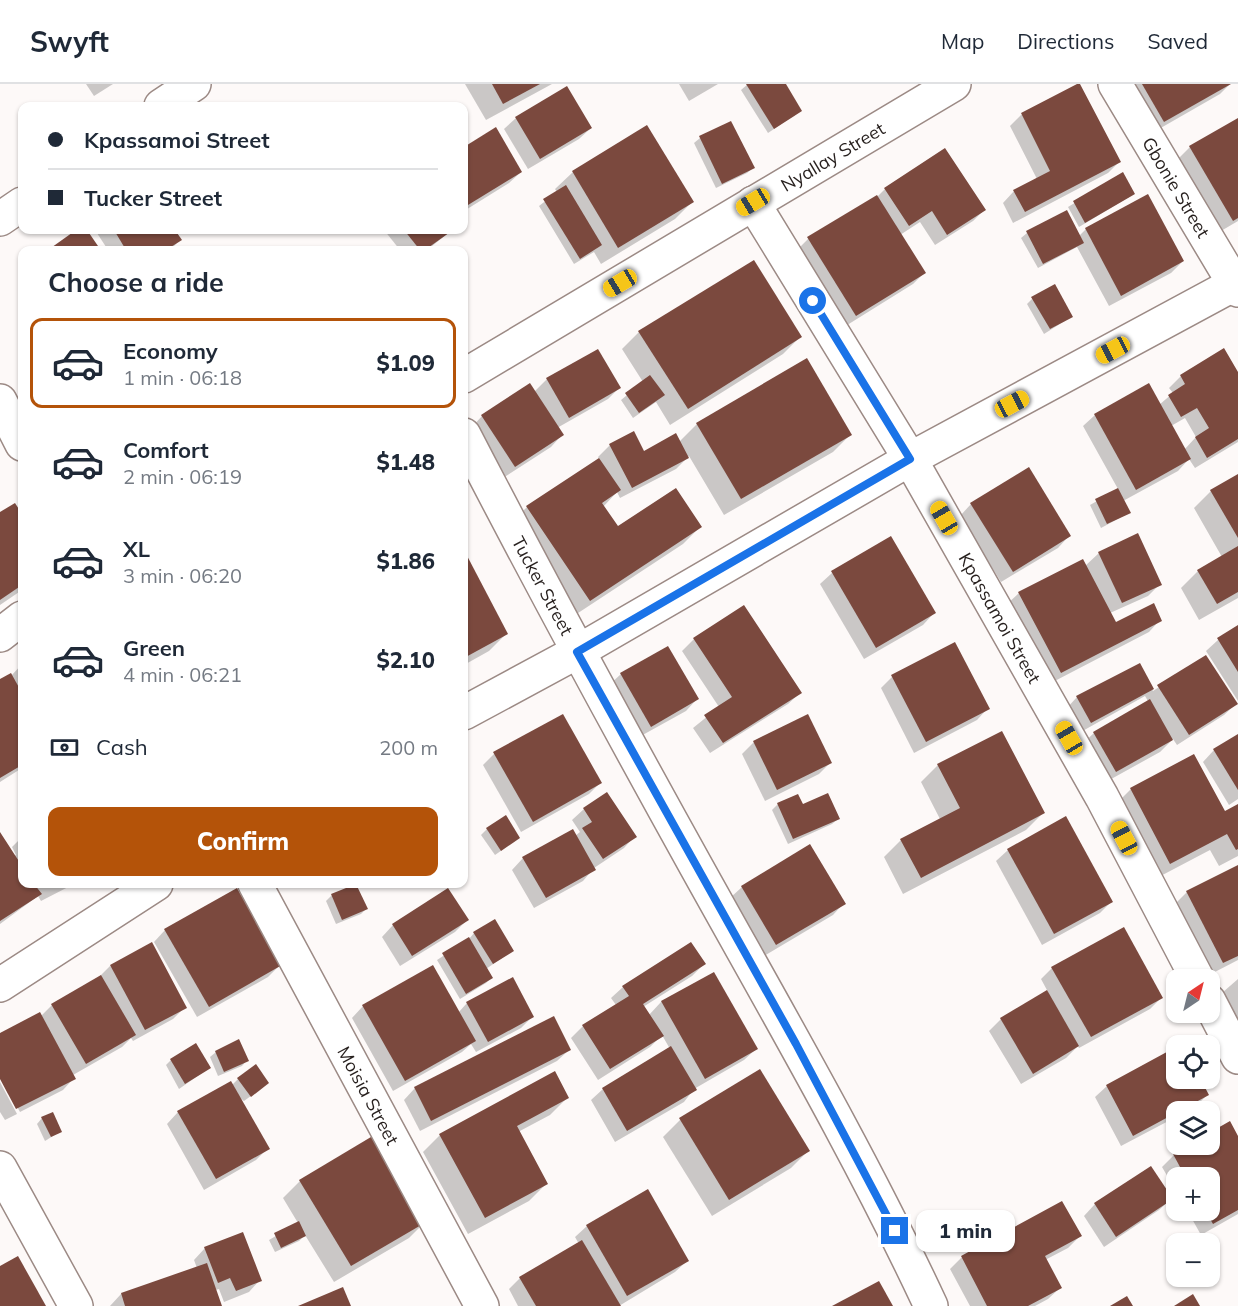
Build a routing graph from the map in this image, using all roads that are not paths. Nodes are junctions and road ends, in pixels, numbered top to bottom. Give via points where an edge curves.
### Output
1 (194, 84) edge
2 (954, 84) edge
3 (1115, 84) edge
4 (167, 102) edge
5 (753, 202) junction
6 (18, 207) edge
7 (0, 219) edge
8 (1237, 286) edge
9 (468, 374) edge
10 (0, 401) edge
11 (18, 436) edge
12 (468, 443) edge
13 (910, 459) junction
14 (18, 621) edge
15 (0, 635) edge
16 (577, 652) junction
17 (468, 712) edge
18 (150, 888) edge
19 (257, 888) edge
20 (1192, 969) edge
21 (0, 985) edge
22 (1220, 1022) edge
23 (1238, 1057) edge
24 (0, 1168) edge
25 (76, 1306) edge
26 (482, 1306) edge
27 (931, 1306) edge

1 - 4 street
2 - 5 street, Nyallay Street
3 - 8 street, Gbonie Street
5 - 9 street, Nyallay Street
5 - 13 street, Kpassamoi Street
6 - 7 street
8 - 13 street
10 - 11 street
12 - 16 street, Tucker Street
13 - 16 street
13 - 20 street, Kpassamoi Street via 1102,797
14 - 15 street
16 - 17 street
16 - 27 street, Tucker Street via 796,1044
18 - 21 street
19 - 26 street, Moisia Street
22 - 23 street
24 - 25 street

